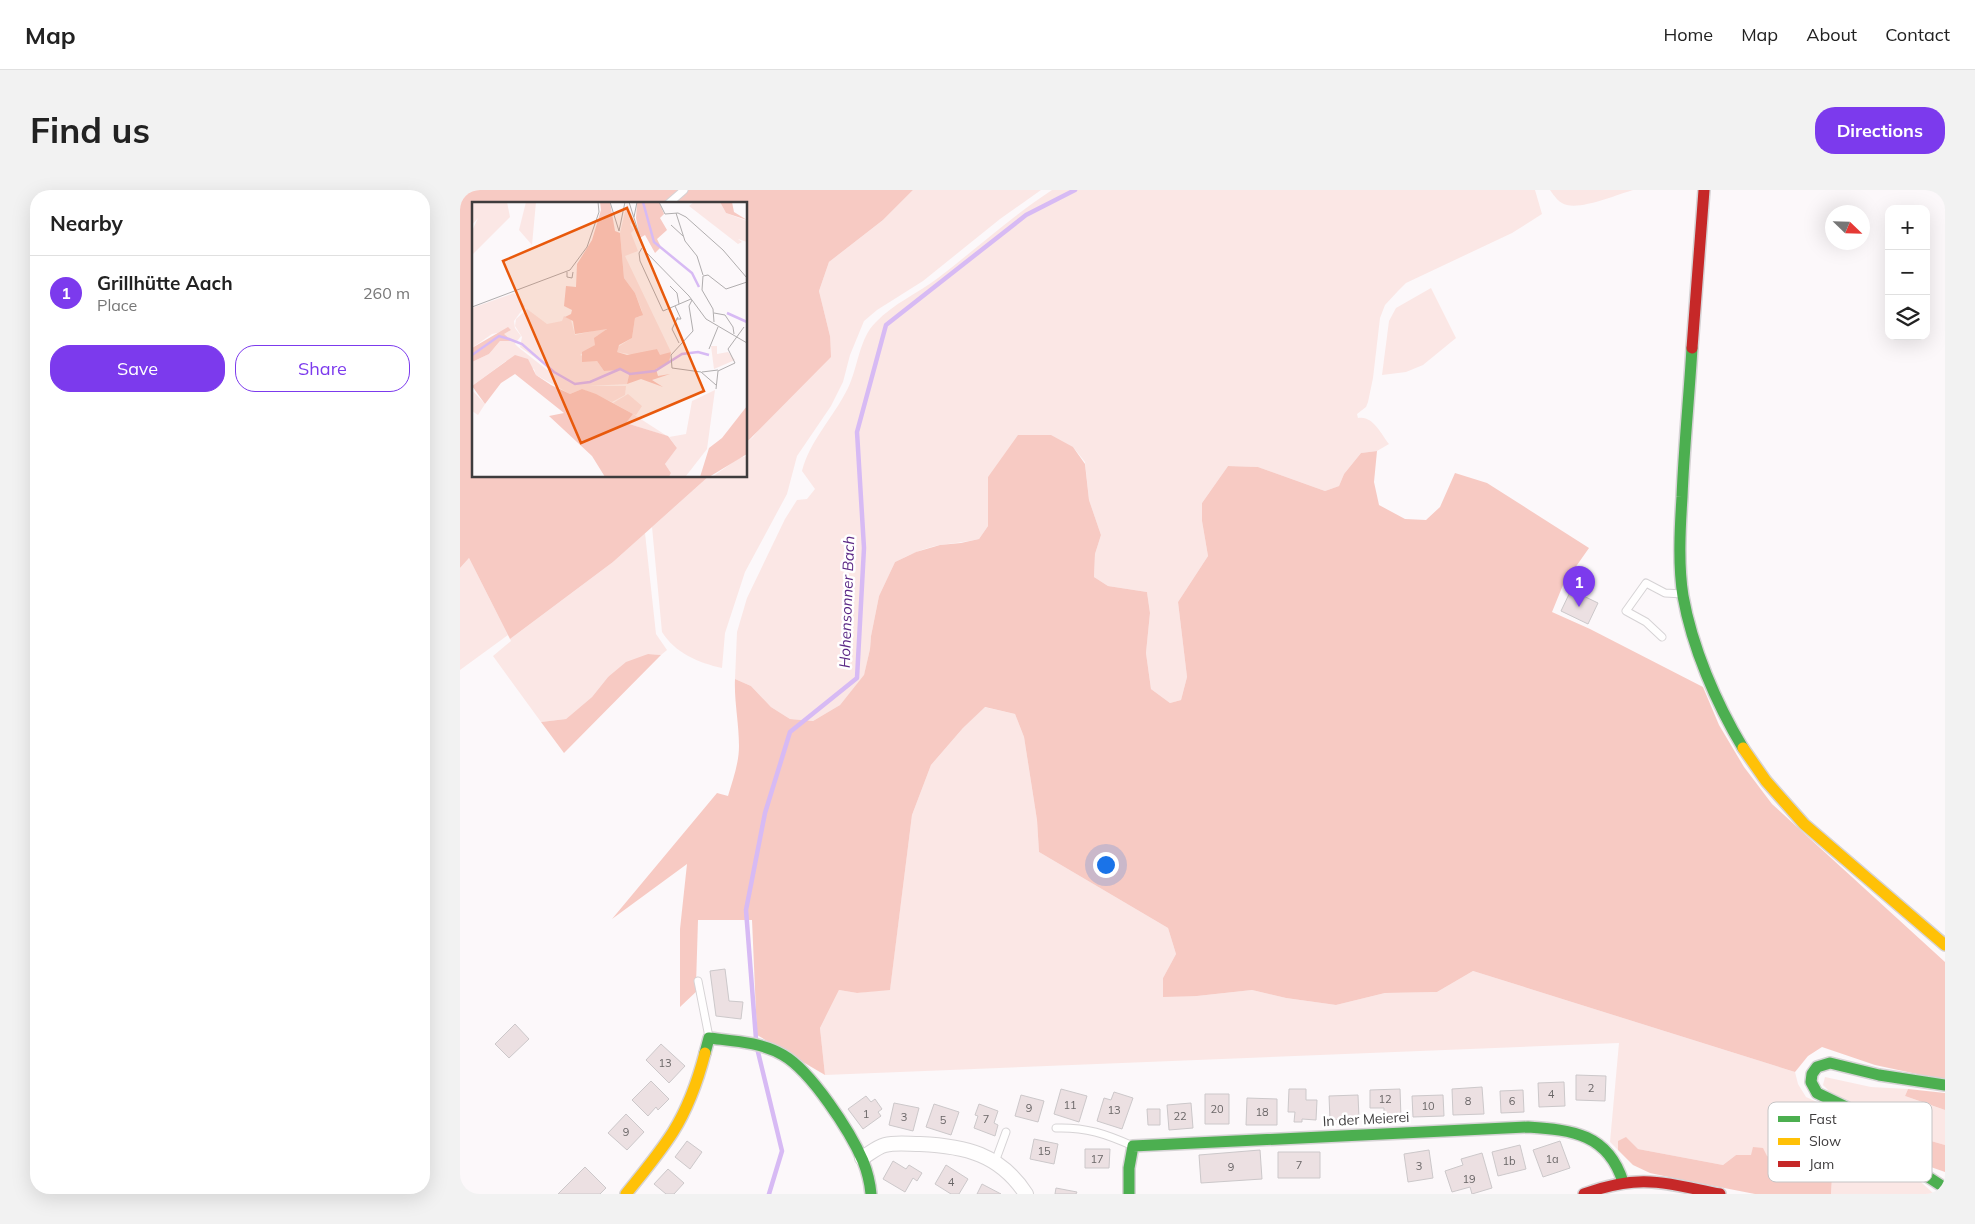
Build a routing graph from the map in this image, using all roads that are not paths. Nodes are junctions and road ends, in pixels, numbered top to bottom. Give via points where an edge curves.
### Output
1 (684, 190) edge
2 (1704, 190) edge
3 (670, 202) edge
4 (1683, 594) junction
5 (1662, 637) dead end
6 (1945, 946) edge
7 (698, 981) dead end
8 (709, 1038) junction
9 (1945, 1085) edge
10 (1837, 1102) edge
11 (1056, 1128) dead end
12 (1006, 1132) dead end
13 (1133, 1146) junction
14 (862, 1158) junction
15 (995, 1162) junction
16 (1932, 1180) edge
17 (1623, 1182) junction
18 (1945, 1188) edge
19 (626, 1194) edge
20 (871, 1194) edge
21 (1026, 1194) edge
22 (1129, 1194) edge
23 (1584, 1194) edge
24 (1720, 1194) edge

1 - 3 lane
2 - 4 main road via 1683,474 1680,562
4 - 5 lane via 1665,593 1646,583 1626,611 1646,622
4 - 6 main road via 1715,695 1733,731 1766,781 1804,824
7 - 8 lane
8 - 14 main road via 762,1047 790,1059 805,1073
8 - 19 main road via 680,1119
9 - 10 main road via 1830,1064 1817,1067 1811,1082 1816,1093
11 - 13 lane via 1087,1129
12 - 15 lane
13 - 17 main road, In der Meierei via 1541,1128 1567,1131 1599,1144 1617,1162
13 - 22 main road
14 - 15 street via 886,1145 921,1144 969,1149
14 - 20 main road
15 - 21 street via 1016,1180
16 - 18 main road
17 - 23 main road
17 - 24 main road via 1644,1181

